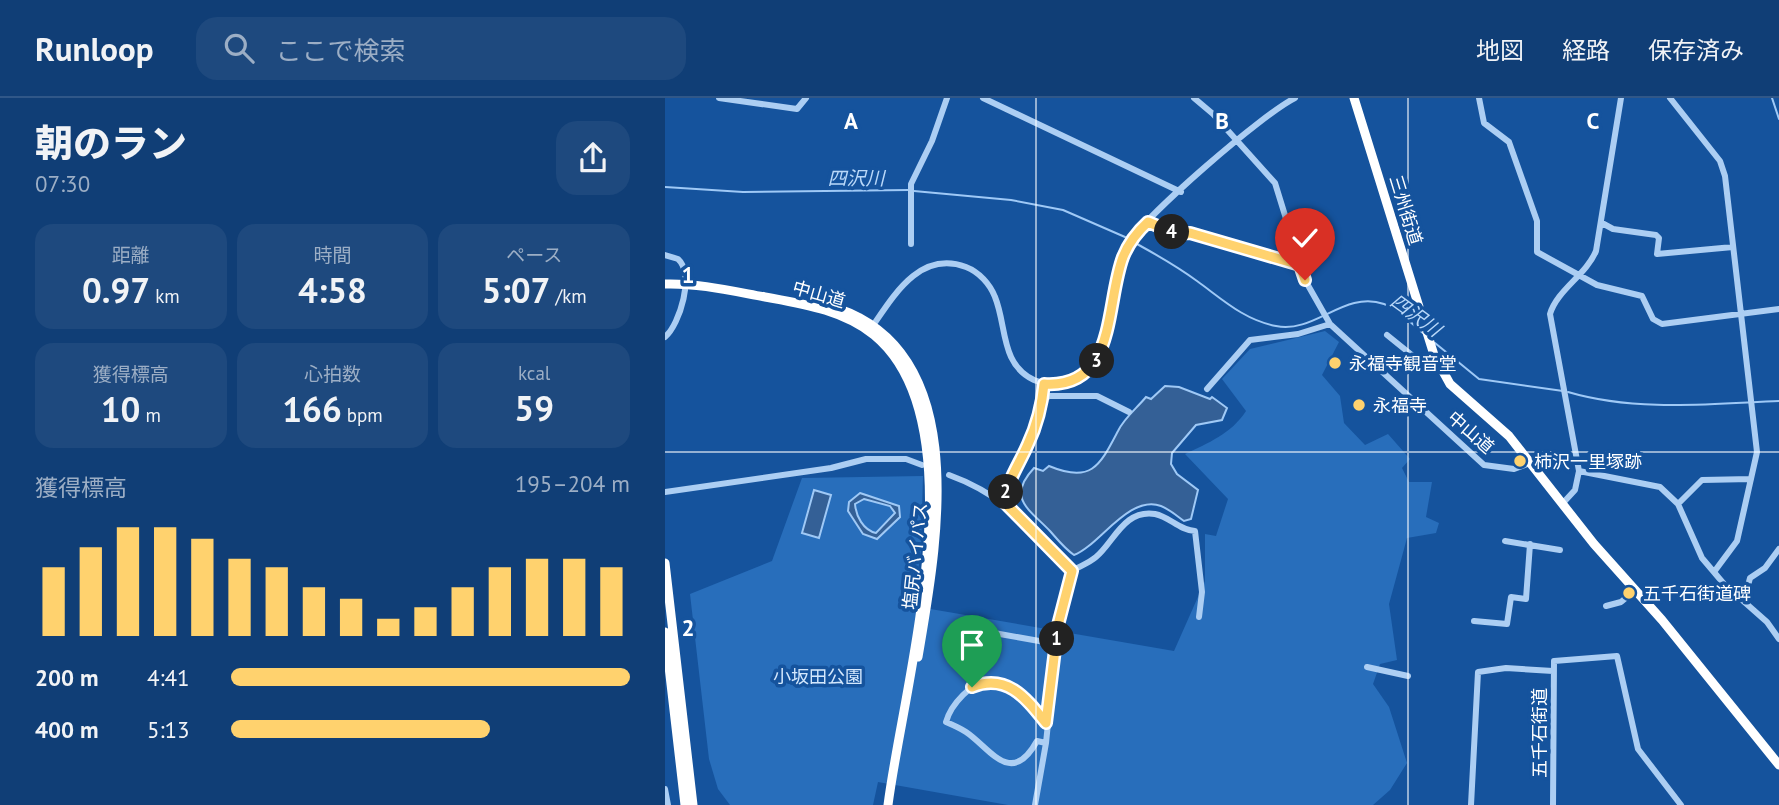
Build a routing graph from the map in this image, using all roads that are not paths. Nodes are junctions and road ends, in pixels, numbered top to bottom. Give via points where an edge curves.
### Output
1 (719, 98) edge
2 (806, 98) edge
3 (947, 98) edge
4 (983, 98) edge
5 (1194, 98) edge
6 (1295, 98) edge
7 (1354, 98) edge
8 (1479, 98) edge
9 (1622, 98) edge
10 (1670, 98) edge
11 (1238, 141) junction
12 (1181, 192) junction
13 (1148, 222) junction
14 (1602, 223) junction
15 (911, 244) dead end
16 (1733, 247) junction
17 (665, 256) edge
18 (1300, 265) junction
19 (1579, 276) junction
20 (665, 284) edge
21 (685, 285) junction
22 (1779, 309) edge
23 (1741, 315) junction
24 (1328, 321) junction
25 (871, 327) junction
26 (1387, 335) dead end
27 (665, 337) edge
28 (1433, 352) junction
29 (1044, 384) junction
30 (1207, 389) dead end
31 (1042, 400) junction
32 (1129, 412) dead end
33 (1530, 463) junction
34 (922, 465) dead end
35 (1579, 471) junction
36 (949, 475) dead end
37 (1751, 479) junction
38 (665, 492) edge
39 (1004, 502) junction
40 (1563, 503) junction
41 (1678, 504) junction
42 (1505, 541) dead end
43 (1530, 544) junction
44 (1560, 550) dead end
45 (1779, 550) edge
46 (665, 563) edge
47 (1072, 571) junction
48 (1714, 572) junction
49 (1634, 591) junction
50 (1744, 601) junction
51 (1606, 606) dead end
52 (1199, 617) dead end
53 (1474, 621) dead end
54 (665, 632) edge
55 (994, 633) dead end
56 (1779, 639) edge
57 (1056, 644) junction
58 (1367, 667) dead end
59 (1553, 671) junction
60 (1408, 676) dead end
61 (1046, 723) junction
62 (1046, 743) junction
63 (1779, 765) edge
64 (665, 789) edge
65 (668, 805) edge
66 (685, 805) edge
67 (693, 805) edge
68 (889, 805) edge
69 (1035, 805) edge
70 (1471, 805) edge
71 (1553, 805) edge
72 (1681, 805) edge

1 - 2 street via 797,109
3 - 15 street via 911,190
4 - 12 street
5 - 11 street, 中山道
6 - 11 street via 1272,110
7 - 28 highway, 三州街道
8 - 19 street via 1484,122 1509,142 1537,221 1537,252
9 - 14 street
10 - 16 street via 1720,161
11 - 12 street
11 - 18 street, 中山道 via 1275,183
12 - 13 street
13 - 18 street via 1177,234 1190,233
13 - 29 street via 1123,258 1096,361 1076,379
14 - 16 street via 1656,235 1657,254
14 - 19 street via 1592,262
16 - 23 street
17 - 21 street via 683,263
18 - 24 street, 中山道
19 - 23 street via 1613,291 1642,296 1653,319 1662,324
19 - 35 street via 1550,314
20 - 21 highway, 中山道
21 - 25 highway, 中山道 via 825,304
21 - 27 street via 675,325
22 - 23 street
23 - 37 street via 1757,452
24 - 30 street via 1298,334 1250,340
24 - 33 street, 中山道 via 1484,465 1514,469
25 - 29 street via 914,274 940,264 962,266 980,276 994,294 1014,363
25 - 68 highway, 塩尻バイパス via 898,350 920,386 938,489 929,592
26 - 28 street via 1418,360
28 - 33 highway, 三州街道 via 1450,384 1509,436
29 - 31 street
31 - 32 street via 1097,396
31 - 39 street via 1028,446 1010,475
33 - 40 highway
34 - 38 street via 905,459 866,459
35 - 40 street via 1575,491
35 - 41 street via 1660,486
36 - 39 street
37 - 41 street via 1702,480
37 - 48 street via 1737,541
39 - 47 street
40 - 49 highway
41 - 48 street via 1702,558
42 - 43 street
43 - 44 street
43 - 53 street via 1526,599 1511,597 1507,624
45 - 50 street via 1750,578
46 - 67 highway
47 - 52 street via 1098,556 1124,524 1157,514 1195,531 1202,592
47 - 57 street
48 - 50 street
49 - 51 street via 1621,603
49 - 63 highway
50 - 56 street
54 - 66 highway
55 - 57 street
57 - 61 street
58 - 60 street
59 - 70 street via 1506,668 1478,672
59 - 71 street, 五千石街道
59 - 72 street, 五千石街道 via 1554,661 1617,656 1638,749
61 - 62 street
61 - 62 street via 1024,696 997,681 972,687 948,713 946,722 1002,762 1025,756 1037,741
62 - 69 street
64 - 65 street

